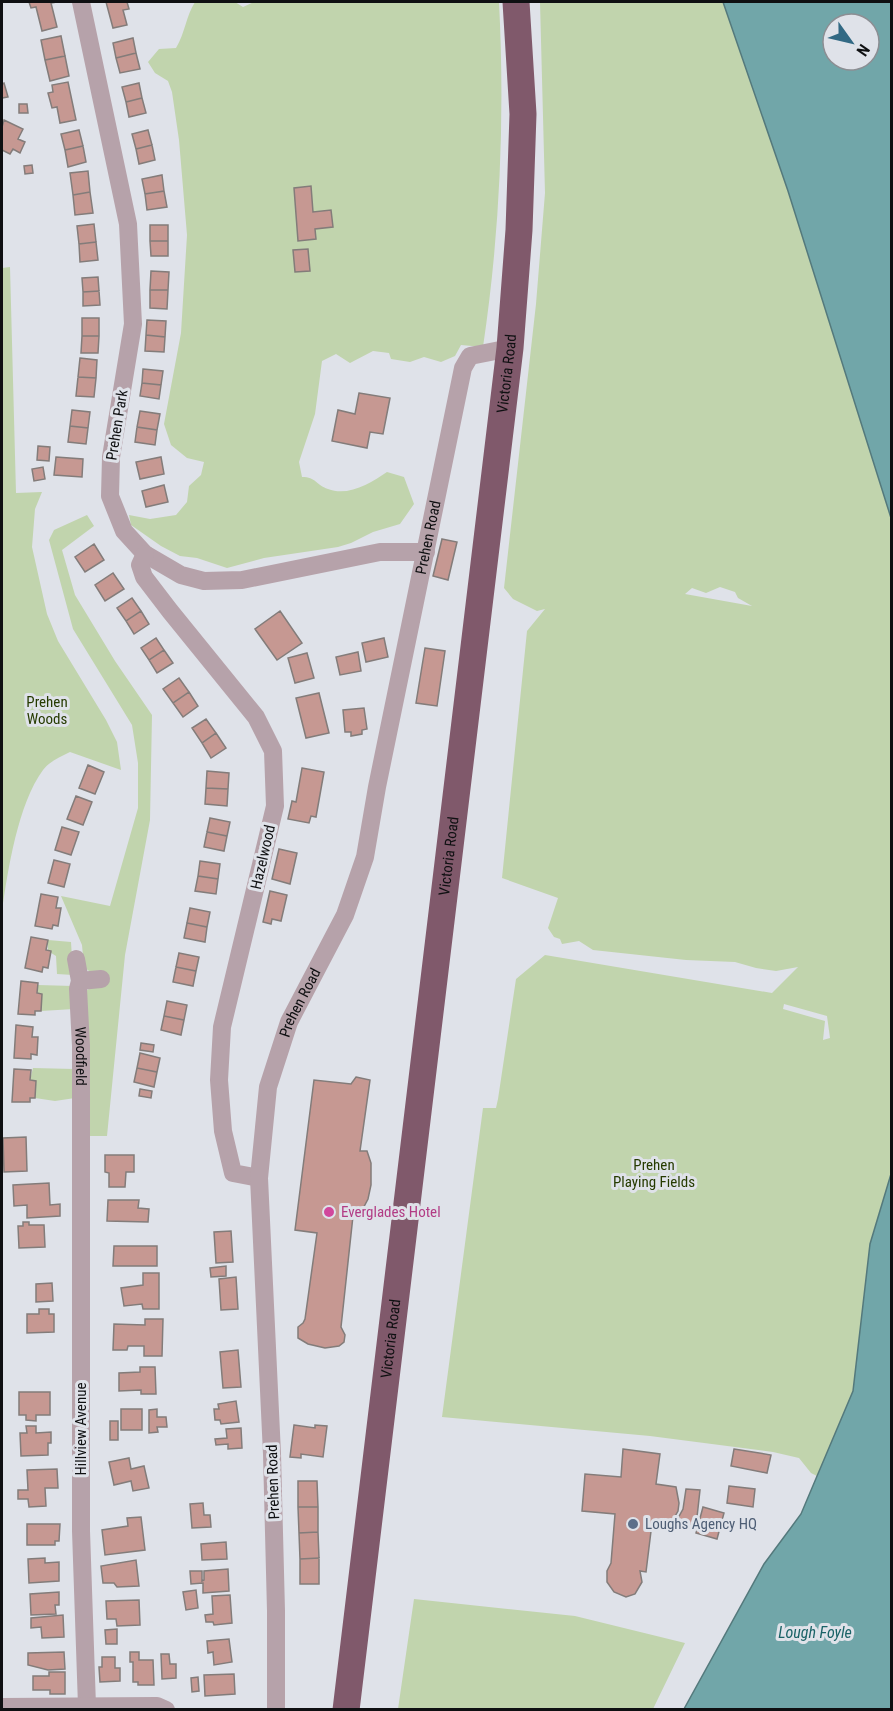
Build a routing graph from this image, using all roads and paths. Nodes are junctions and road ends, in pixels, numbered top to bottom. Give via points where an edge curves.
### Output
1 (81, 2) edge
2 (516, 2) edge
3 (510, 348) junction
4 (426, 552) junction
5 (145, 554) junction
6 (76, 959) dead end
7 (101, 979) dead end
8 (80, 981) junction
9 (80, 1152) joint
10 (259, 1178) junction
11 (87, 1706) junction
12 (2, 1707) edge
13 (166, 1710) edge
14 (276, 1710) edge
15 (346, 1710) edge

1 - 5 street, Prehen Park via 128,224 133,324 111,457 110,496 124,531
2 - 3 highway, Victoria Road via 523,114
3 - 4 street, Prehen Road via 470,356 462,368
3 - 15 highway, Victoria Road
4 - 5 street, Prehen Park via 380,552 242,580 204,581 181,575
4 - 10 street, Prehen Road via 365,857 345,915 289,1022 268,1087
5 - 10 street, Hazelwood via 140,565 144,577 256,717 273,751 275,806 222,1027 219,1080 223,1131 233,1173
6 - 8 street, Woodfield
7 - 8 street
8 - 9 street, Woodfield
9 - 11 street, Hillview Avenue via 81,1531
10 - 14 street, Prehen Road via 272,1454
11 - 12 street
11 - 13 street via 157,1706

